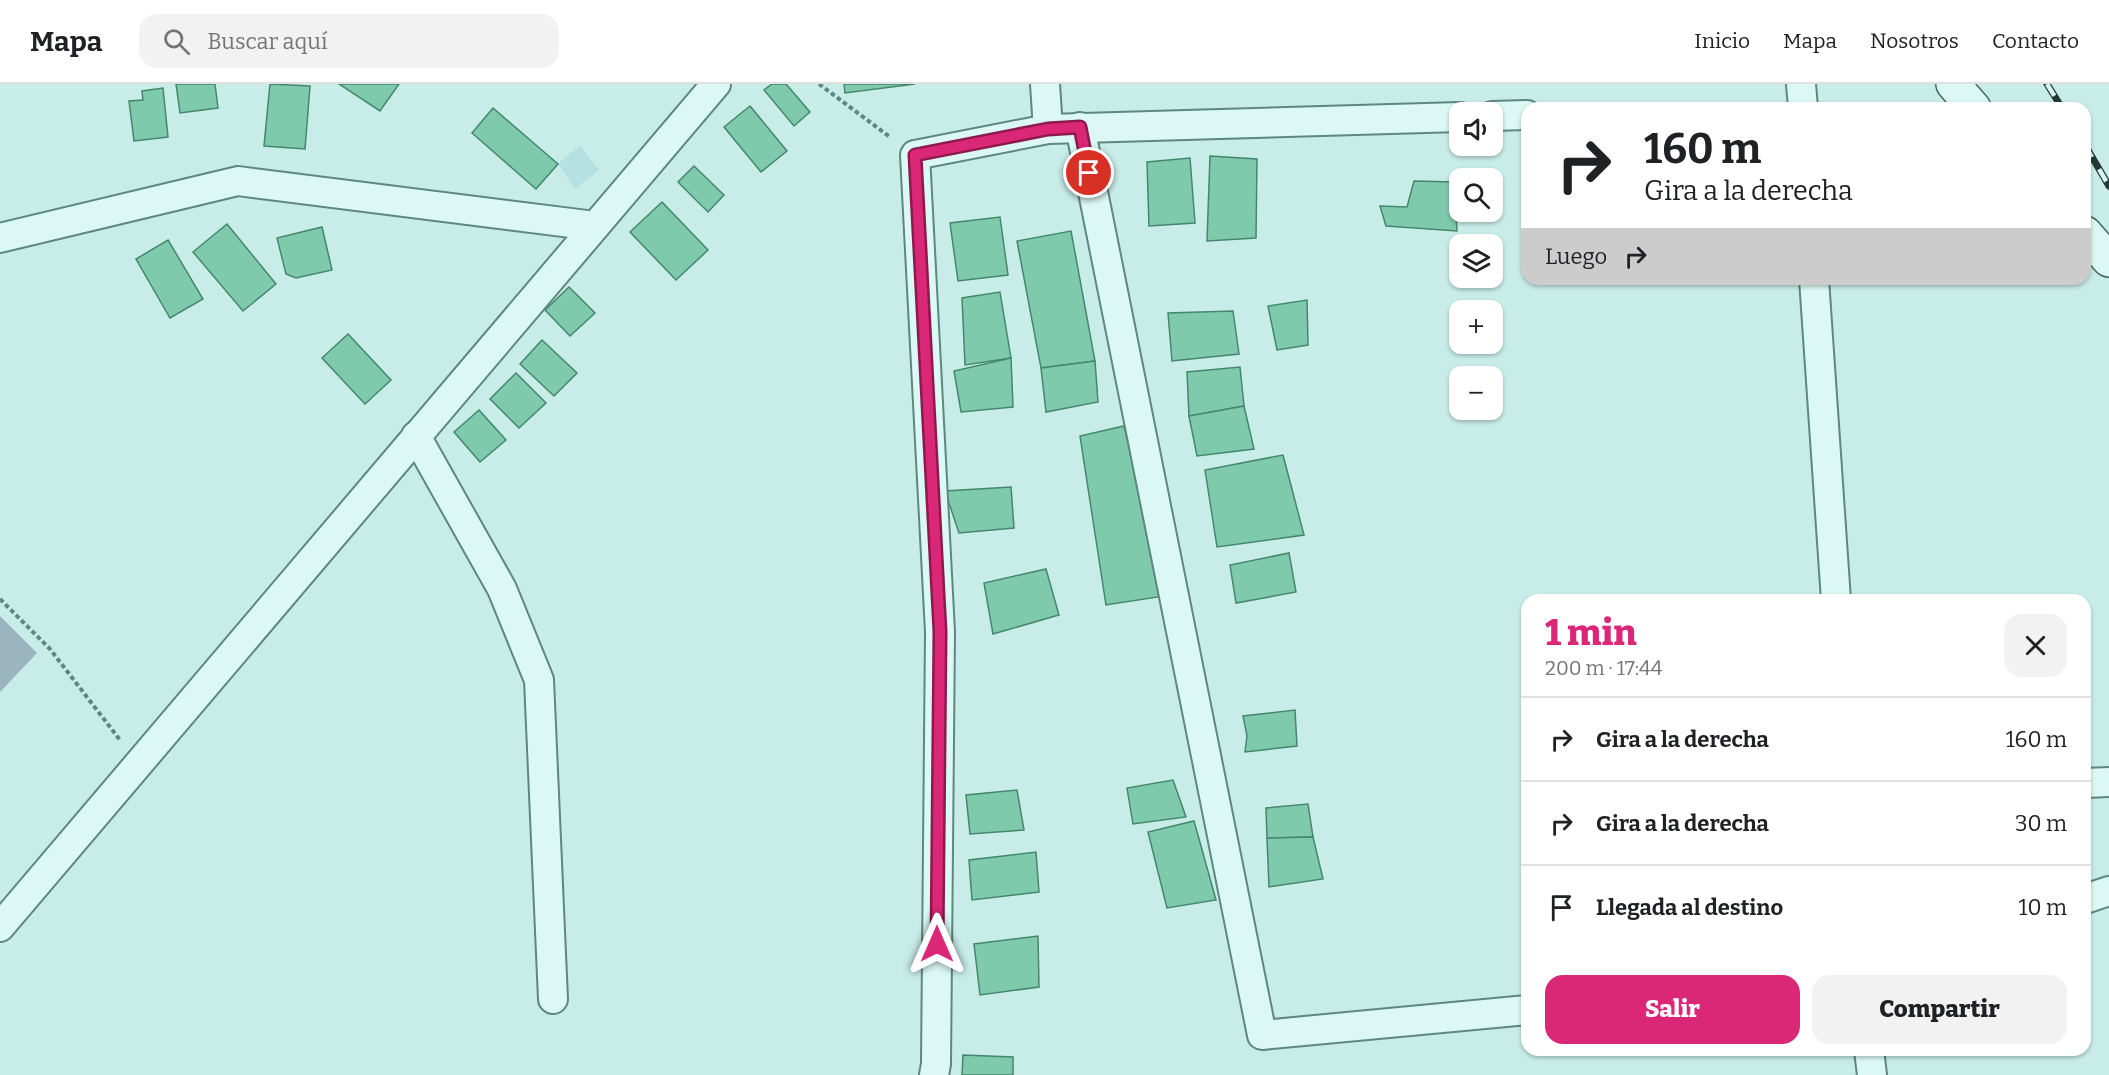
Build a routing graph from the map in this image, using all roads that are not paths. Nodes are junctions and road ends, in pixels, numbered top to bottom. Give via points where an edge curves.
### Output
1 (716, 84) edge
2 (1045, 84) edge
3 (1802, 84) edge
4 (1953, 84) edge
5 (1803, 102) edge
6 (1969, 102) edge
7 (1521, 115) edge
8 (1503, 116) edge
9 (1449, 117) edge
10 (1080, 127) junction
11 (1048, 129) junction
12 (595, 226) junction
13 (0, 238) edge
14 (2091, 240) edge
15 (2109, 260) edge
16 (1814, 285) edge
17 (417, 436) junction
18 (1836, 594) edge
19 (2109, 782) edge
20 (2091, 783) edge
21 (2109, 891) edge
22 (2091, 896) edge
23 (0, 927) edge
24 (553, 999) dead end
25 (1521, 1011) edge
26 (1870, 1056) edge
27 (934, 1075) edge
28 (1872, 1075) edge

1 - 12 street
2 - 11 street
3 - 5 street
4 - 6 street
7 - 8 street
9 - 10 street
10 - 11 street
10 - 25 street via 1262,1035
11 - 27 street via 915,155 940,632
12 - 13 street via 238,181
12 - 17 street
14 - 15 street
16 - 18 street
17 - 23 street
17 - 24 street via 502,589 539,680
19 - 20 street
21 - 22 street
26 - 28 street

